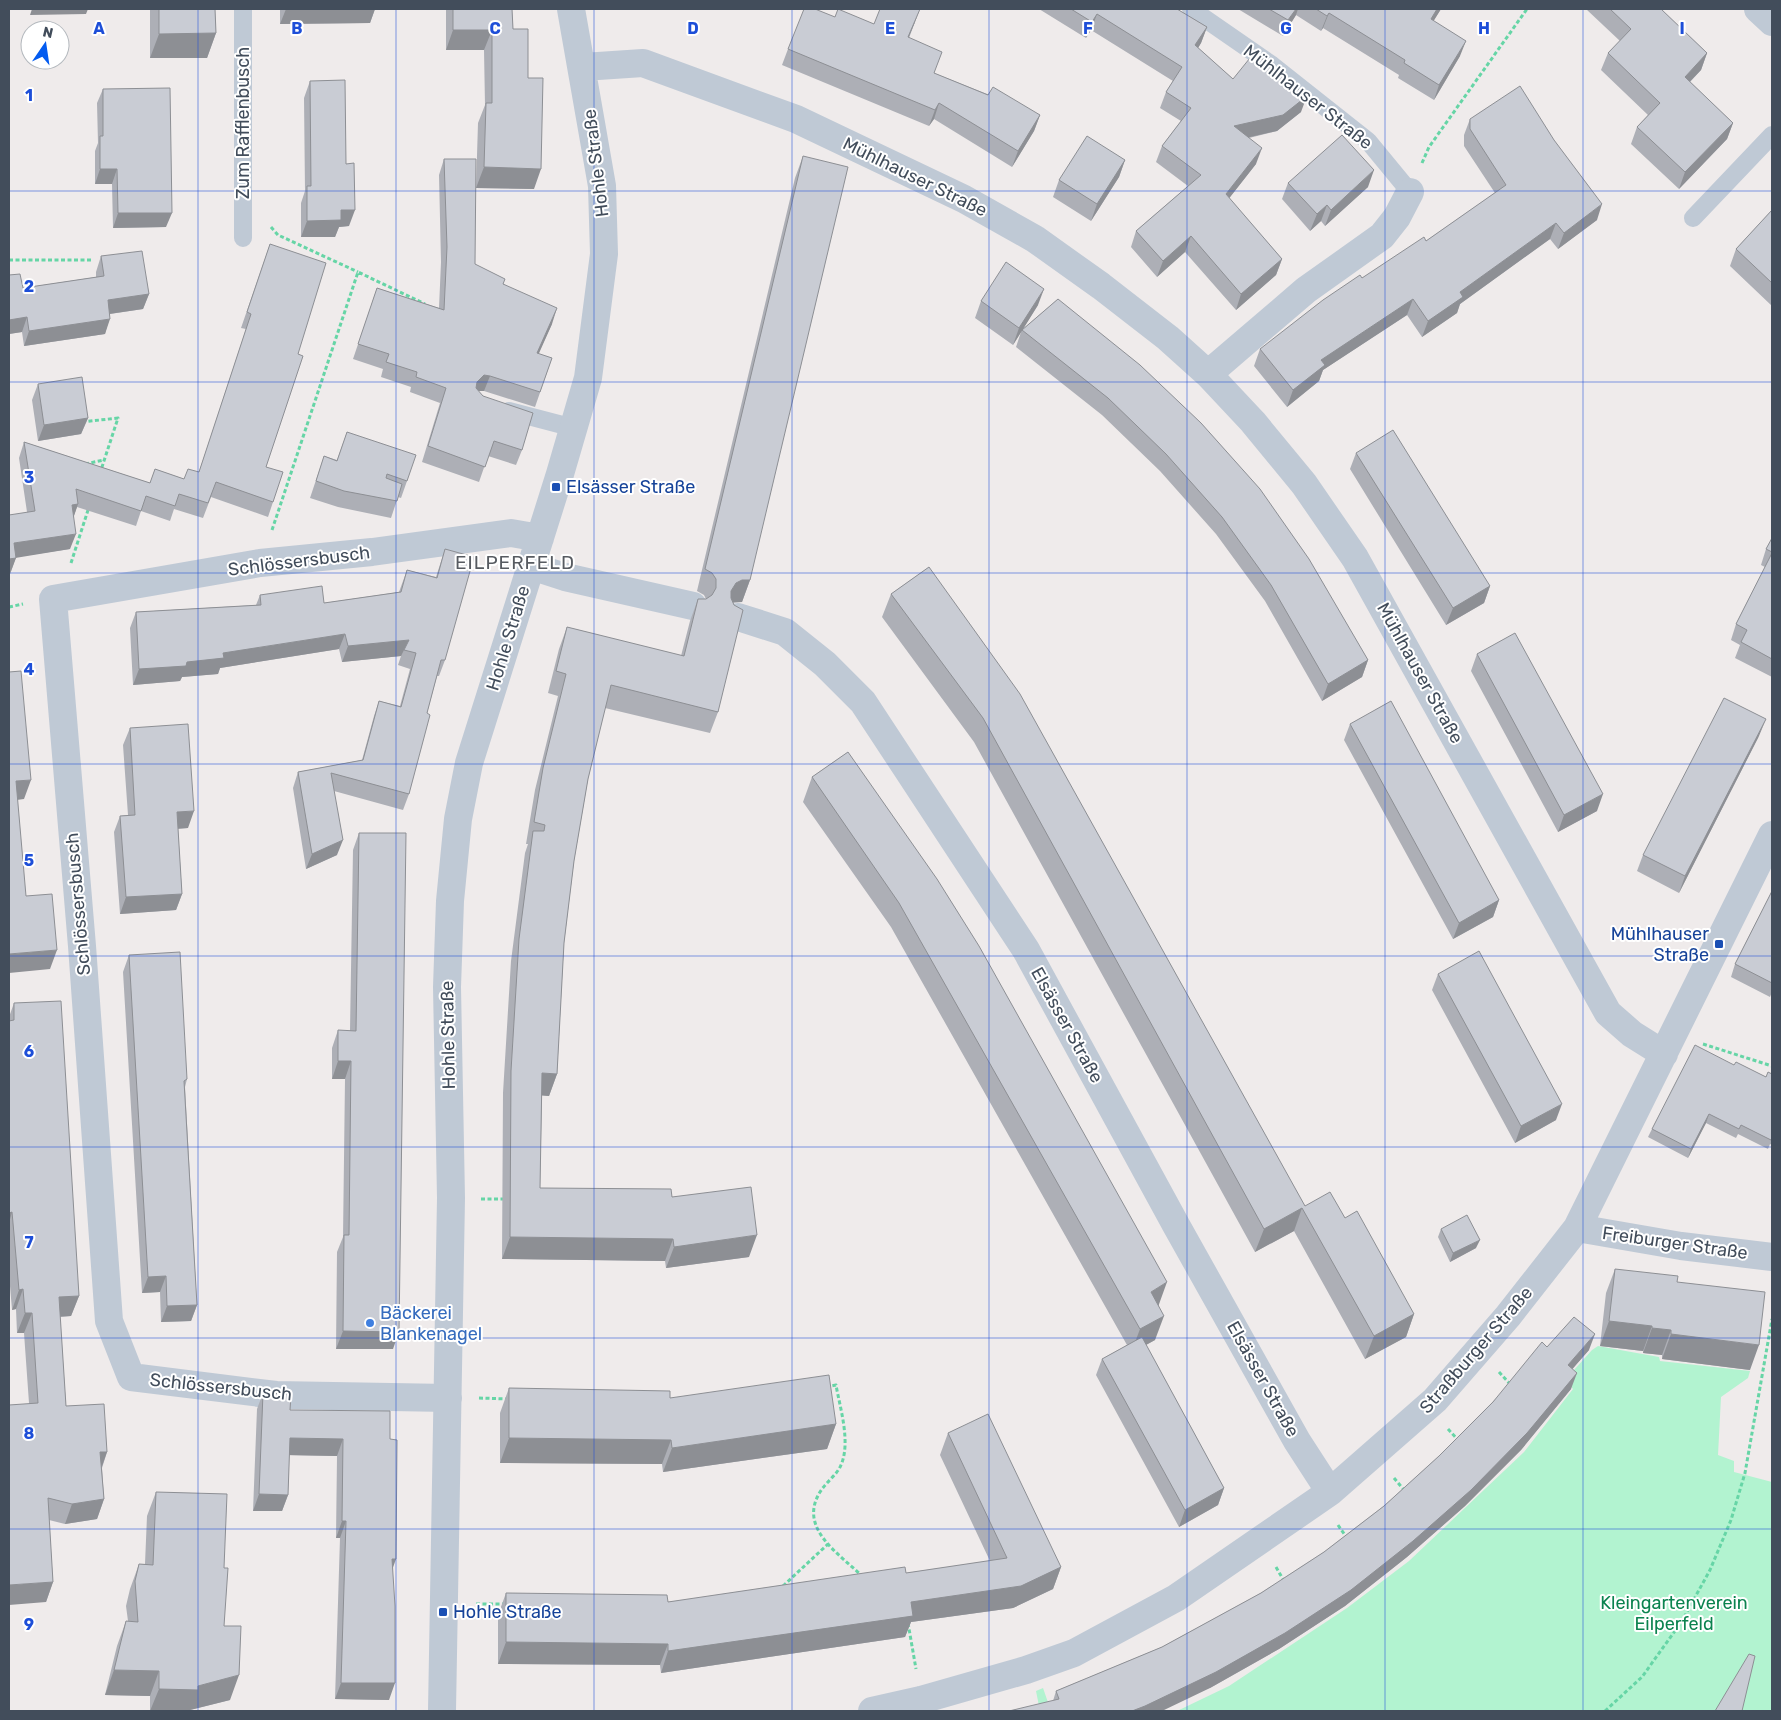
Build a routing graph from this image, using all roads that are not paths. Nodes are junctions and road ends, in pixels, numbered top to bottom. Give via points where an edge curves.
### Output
1 (243, 9) edge
2 (572, 9) edge
3 (1191, 9) edge
4 (1758, 9) edge
5 (1772, 22) edge
6 (583, 67) junction
7 (1772, 135) edge
8 (1410, 192) joint
9 (1693, 218) dead end
10 (244, 238) dead end
11 (1208, 374) junction
12 (490, 404) edge
13 (574, 428) junction
14 (540, 538) junction
15 (531, 566) junction
16 (693, 606) dead end
17 (738, 618) edge
18 (1772, 835) edge
19 (1669, 1043) junction
20 (1577, 1228) junction
21 (1772, 1257) edge
22 (448, 1398) junction
23 (1330, 1492) junction
24 (442, 1711) edge
25 (872, 1711) edge

1 - 10 lane, Zum Rafflenbusch
2 - 6 street, Hohle Straße
3 - 8 lane, Mühlhauser Straße via 1272,65 1368,141
4 - 5 street
6 - 11 street, Mühlhauser Straße via 643,63 796,120 964,199 1035,239 1072,265 1168,338
6 - 13 street, Hohle Straße via 602,186 604,254 588,378
7 - 9 lane
8 - 11 street via 1382,236 1299,296
11 - 19 street, Mühlhauser Straße via 1254,422 1304,484 1355,558 1608,1013 1632,1034
12 - 13 lane
13 - 14 street, Hohle Straße
14 - 15 street, Hohle Straße
14 - 22 street, Schlössersbusch via 511,533 260,563 53,599 109,1321 131,1378 276,1395
15 - 16 street via 565,577
15 - 22 street, Hohle Straße via 469,763 458,819 450,901 447,987 451,1198
17 - 23 street, Elsässer Straße via 784,632 825,664 863,702 1026,950 1176,1224
18 - 19 street, Straßburger Straße
19 - 20 street, Straßburger Straße
20 - 21 street, Freiburger Straße via 1681,1246
20 - 23 street, Straßburger Straße via 1436,1400
22 - 24 street, Hohle Straße
23 - 25 street, Straßburger Straße via 1176,1598 1074,1653 1026,1670

